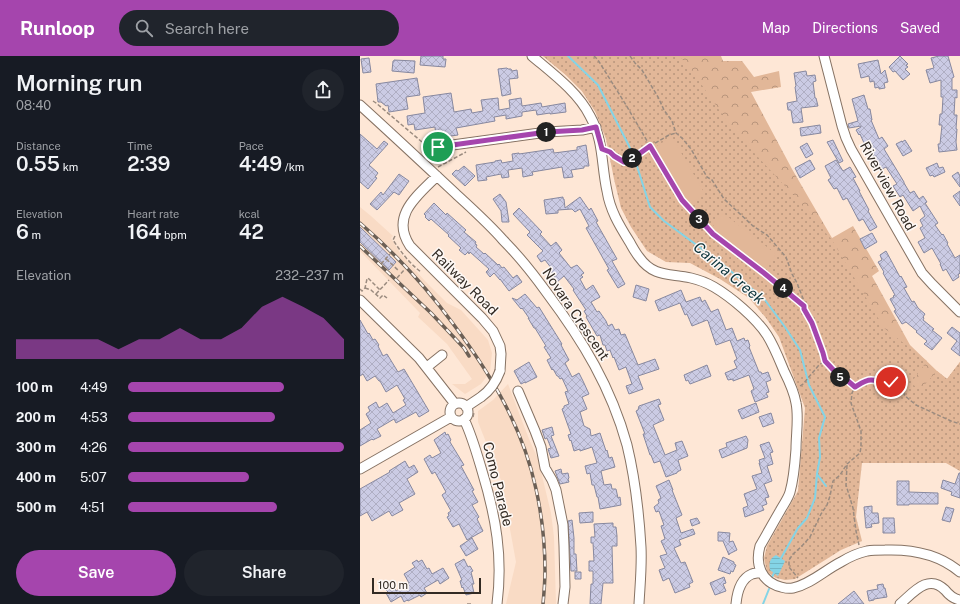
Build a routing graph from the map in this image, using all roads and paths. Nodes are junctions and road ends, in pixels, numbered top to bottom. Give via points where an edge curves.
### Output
1 (532, 56) edge
2 (594, 56) edge
3 (630, 56) edge
4 (824, 56) edge
5 (372, 101) dead end
6 (360, 105) edge
7 (596, 127) junction
8 (676, 133) junction
9 (422, 142) dead end
10 (471, 142) junction
11 (650, 146) junction
12 (438, 147) dead end
13 (602, 149) junction
14 (442, 164) dead end
15 (437, 176) junction
16 (395, 236) dead end
17 (390, 254) dead end
18 (386, 259) junction
19 (381, 264) dead end
20 (405, 269) dead end
21 (398, 271) dead end
22 (421, 272) dead end
23 (400, 274) junction
24 (403, 276) dead end
25 (396, 278) dead end
26 (390, 280) dead end
27 (365, 288) junction
28 (360, 289) edge
29 (380, 290) junction
30 (376, 294) junction
31 (387, 298) dead end
32 (360, 300) edge
33 (804, 306) junction
34 (960, 312) edge
35 (442, 355) dead end
36 (825, 361) junction
37 (427, 368) junction
38 (803, 384) dead end
39 (855, 387) junction
40 (518, 392) dead end
41 (454, 404) junction
42 (466, 407) junction
43 (475, 410) dead end
44 (451, 417) junction
45 (473, 417) dead end
46 (464, 419) junction
47 (960, 424) edge
48 (847, 464) junction
49 (360, 469) edge
50 (862, 553) junction
51 (761, 572) junction
52 (960, 572) edge
53 (796, 575) dead end
54 (960, 600) edge
55 (467, 604) edge
56 (471, 604) edge
57 (497, 604) edge
58 (563, 604) edge
59 (639, 604) edge
60 (736, 604) edge
61 (900, 604) edge

1 - 7 street via 569,88 584,106
2 - 11 path
3 - 8 path via 642,70 672,121
4 - 34 street, Riverview Road via 842,126 851,148 922,273
5 - 9 path
6 - 15 street, Novara Crescent
7 - 10 street
7 - 13 street
8 - 11 path
8 - 33 path via 691,149 707,177 712,180 724,199 752,226 767,235 786,257
10 - 12 street
10 - 14 path via 470,150
11 - 13 path via 624,162
11 - 33 path via 682,200 713,234
13 - 51 street via 606,189 612,210 639,258 654,271 703,282 725,294 766,333 793,391 797,404 797,421 792,484 787,499 760,546 758,554
15 - 42 street, Railway Road, bridge via 406,211 403,222 404,234 410,246 493,331 502,354 498,379 488,392
15 - 59 street, Novara Crescent via 487,223 518,257 561,312 602,378 613,403 632,468 641,548
16 - 22 path via 393,240 401,252
17 - 18 path
18 - 19 path
18 - 21 path
20 - 23 path
23 - 24 path
23 - 25 path
26 - 29 path
27 - 28 path via 362,291
27 - 29 path via 368,278
27 - 30 path
29 - 30 path
30 - 31 path via 380,298 383,295
32 - 37 street
33 - 36 path
35 - 37 street
36 - 38 path
36 - 39 path via 839,376
37 - 41 street
39 - 47 path via 870,380 891,382 902,389 916,405
39 - 48 path via 851,403 861,431 861,447 860,453
40 - 58 street via 535,430 545,468 556,490 563,525
41 - 42 street via 460,403
41 - 44 street via 450,408
42 - 46 street via 468,412
43 - 45 path
44 - 46 street via 458,421
44 - 49 street
46 - 57 street, Como Parade via 476,450 495,518 499,563
48 - 50 path via 846,485
48 - 53 path via 840,475 832,481 828,500 810,537 789,560 789,567
50 - 51 street via 841,562 803,585 792,588 771,583
50 - 52 street via 892,550 923,553 950,564
51 - 60 street via 751,574 743,581
54 - 61 street via 936,583 926,583
55 - 56 path

